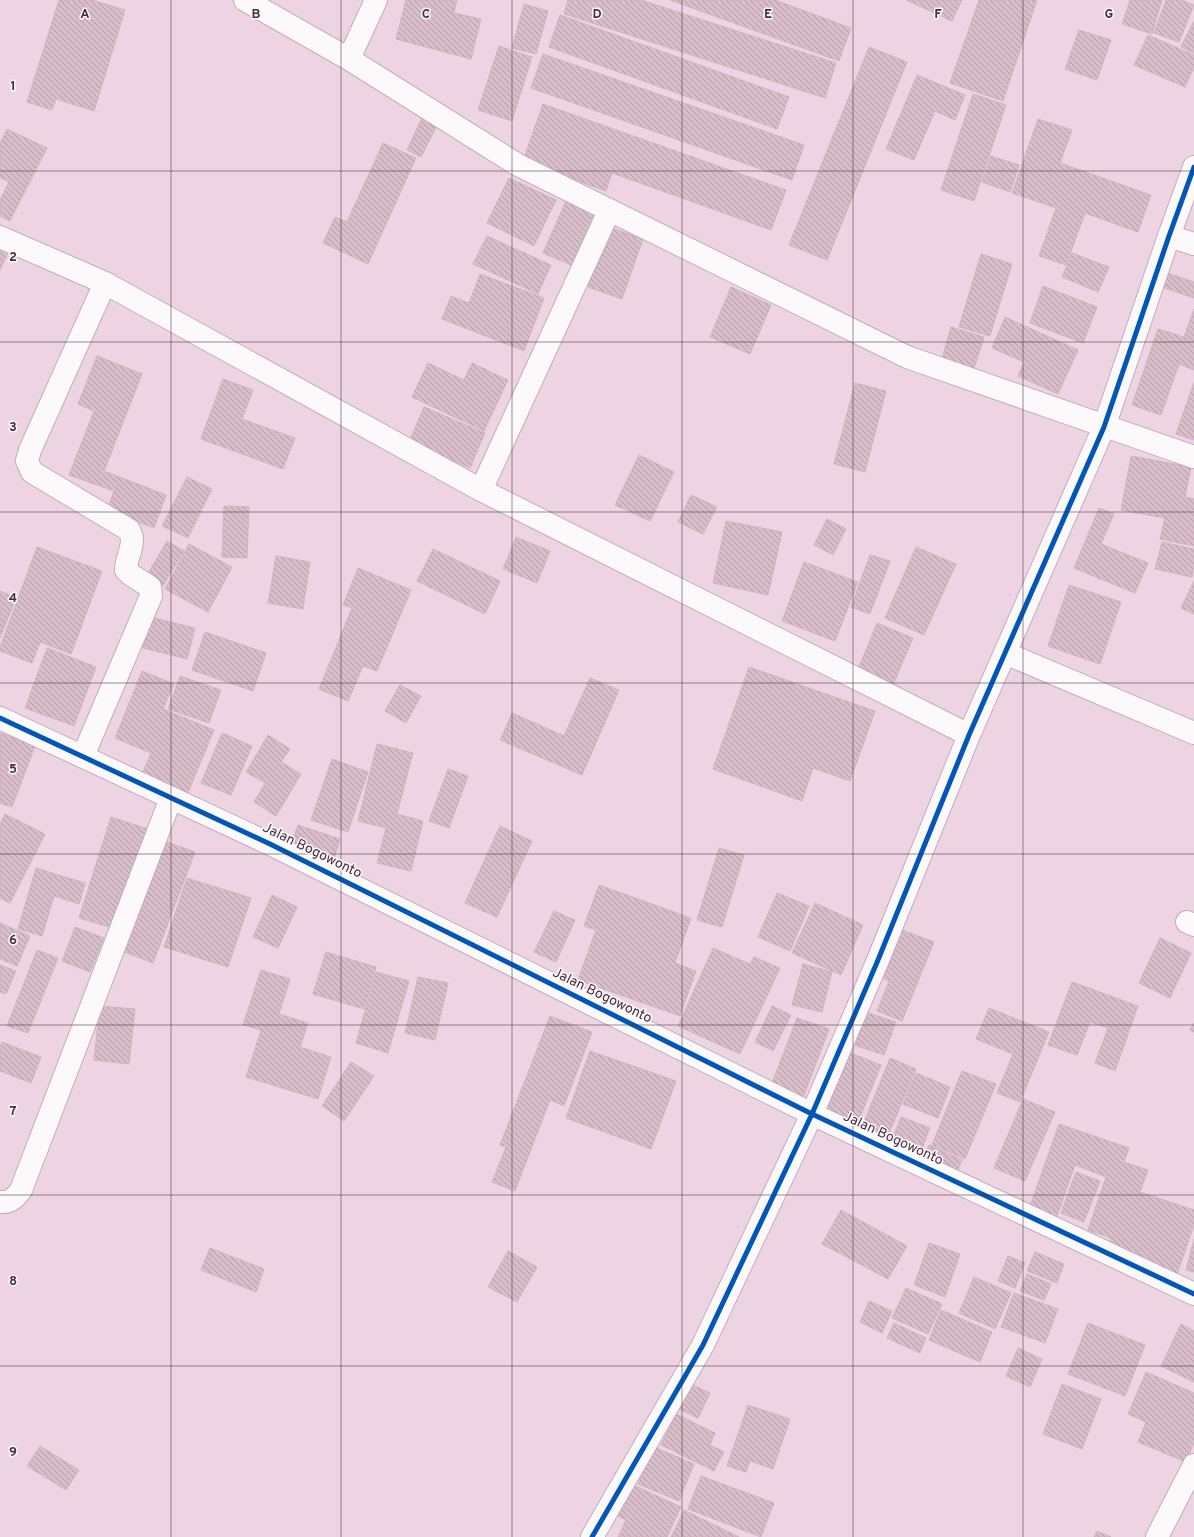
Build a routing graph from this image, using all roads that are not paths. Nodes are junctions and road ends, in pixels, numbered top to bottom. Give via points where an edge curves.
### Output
1 (245, 0) edge
2 (376, 0) edge
3 (349, 58) junction
4 (1194, 168) edge
5 (608, 211) junction
6 (1169, 236) junction
7 (0, 237) edge
8 (1194, 244) edge
9 (106, 283) junction
10 (1104, 427) junction
11 (1194, 457) edge
12 (481, 490) junction
13 (1005, 653) junction
14 (0, 718) edge
15 (1194, 733) edge
16 (969, 735) junction
17 (82, 756) junction
18 (171, 798) junction
19 (812, 1114) junction
20 (0, 1202) edge
21 (1194, 1294) edge
22 (1194, 1465) edge
23 (592, 1537) edge
24 (1157, 1537) edge

1 - 3 street
2 - 3 street
3 - 5 street via 518,165
4 - 6 street
5 - 10 street via 907,357
5 - 12 street
6 - 8 street
6 - 10 street
7 - 9 street
9 - 12 street
9 - 17 street via 27,461 32,472 129,530 133,536 126,570 150,587 151,596
10 - 11 street
10 - 13 street
12 - 16 street
13 - 15 street
13 - 16 street
14 - 17 street, Jalan Bogowonto
16 - 19 street via 881,953
17 - 18 street, Jalan Bogowonto
18 - 19 street, Jalan Bogowonto via 277,847
18 - 20 street via 21,1190 7,1203
19 - 21 street, Jalan Bogowonto
19 - 23 street via 703,1345
22 - 24 street

